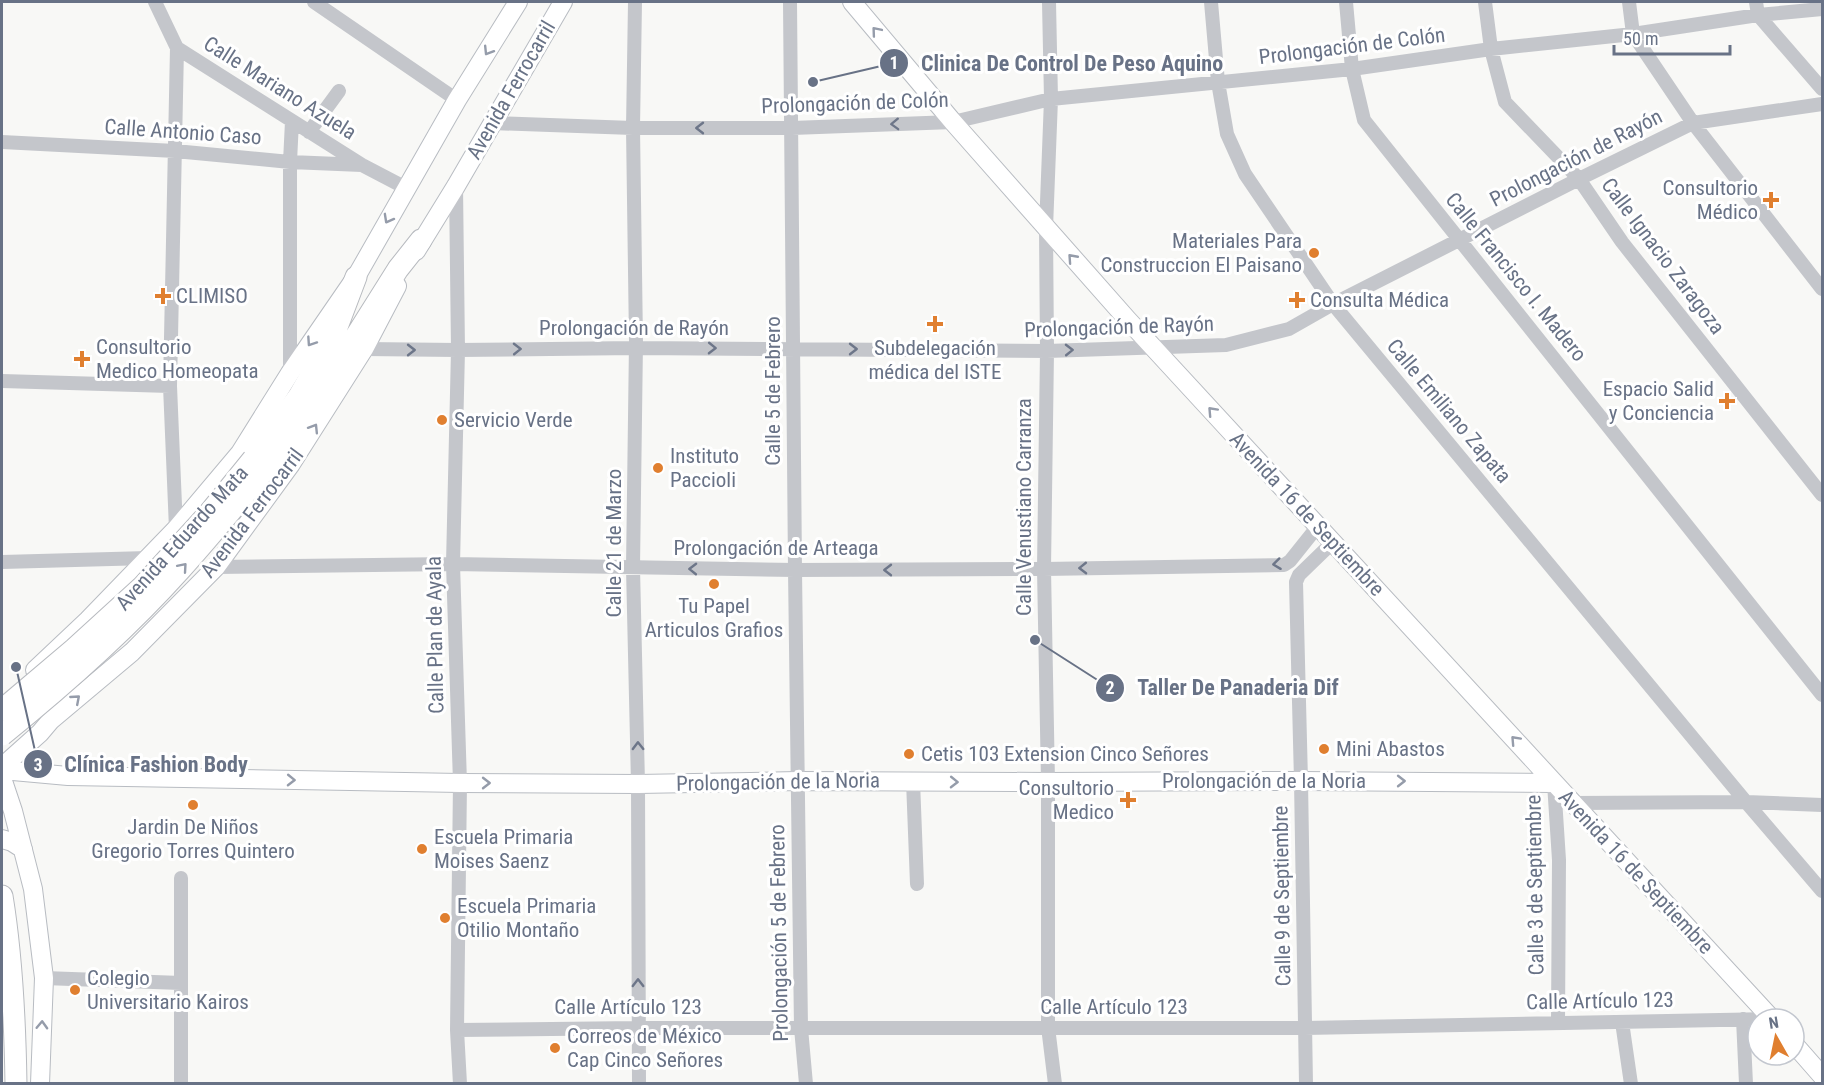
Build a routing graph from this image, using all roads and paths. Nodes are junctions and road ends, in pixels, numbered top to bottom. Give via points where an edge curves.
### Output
1 (155, 2) edge
2 (314, 2) edge
3 (563, 2) edge
4 (635, 2) edge
5 (790, 2) edge
6 (852, 2) edge
7 (1049, 2) edge
8 (1211, 2) edge
9 (1346, 2) edge
10 (1485, 2) edge
11 (1629, 2) edge
12 (513, 3) edge
13 (1757, 8) edge
14 (1822, 9) edge
15 (1633, 34) junction
16 (177, 48) junction
17 (1491, 49) junction
18 (1352, 69) junction
19 (1218, 82) junction
20 (1822, 89) edge
21 (339, 92) dead end
22 (1051, 99) junction
23 (457, 100) junction
24 (1822, 104) edge
25 (291, 121) junction
26 (953, 122) junction
27 (492, 123) junction
28 (1693, 123) junction
29 (633, 128) junction
30 (792, 128) junction
31 (309, 132) junction
32 (2, 142) edge
33 (174, 151) junction
34 (290, 162) junction
35 (362, 165) junction
36 (1579, 179) junction
37 (456, 186) junction
38 (406, 188) junction
39 (1046, 228) junction
40 (421, 240) junction
41 (1459, 240) junction
42 (356, 277) junction
43 (1822, 289) edge
44 (1334, 304) junction
45 (636, 348) junction
46 (1154, 348) junction
47 (794, 349) junction
48 (364, 350) junction
49 (458, 350) junction
50 (1047, 351) junction
51 (290, 373) junction
52 (2, 381) edge
53 (170, 386) junction
54 (258, 466) junction
55 (1822, 495) edge
56 (1318, 526) junction
57 (176, 529) junction
58 (1333, 542) junction
59 (148, 558) junction
60 (2, 562) edge
61 (453, 564) junction
62 (216, 567) junction
63 (633, 568) junction
64 (1044, 569) junction
65 (795, 570) junction
66 (20, 684) junction
67 (1822, 695) edge
68 (2, 699) edge
69 (2, 710) edge
70 (51, 720) junction
71 (2, 735) edge
72 (2, 768) edge
73 (2, 778) edge
74 (798, 781) junction
75 (913, 781) junction
76 (1301, 781) junction
77 (1048, 782) junction
78 (460, 783) junction
79 (1554, 783) junction
80 (638, 784) junction
81 (1746, 802) junction
82 (1574, 803) junction
83 (1822, 805) edge
84 (2, 839) edge
85 (22, 849) junction
86 (181, 878) dead end
87 (917, 884) dead end
88 (1822, 891) edge
89 (2, 896) edge
90 (44, 978) junction
91 (181, 983) junction
92 (1761, 1007) edge
93 (1743, 1019) joint
94 (1622, 1022) junction
95 (1557, 1023) junction
96 (1048, 1027) junction
97 (638, 1028) junction
98 (801, 1028) junction
99 (1305, 1028) junction
100 (457, 1030) junction
101 (1806, 1058) edge
102 (1822, 1076) edge
103 (16, 1083) edge
104 (40, 1083) edge
105 (181, 1083) edge
106 (460, 1083) edge
107 (639, 1083) edge
108 (806, 1083) edge
109 (1055, 1083) edge
110 (1306, 1083) edge
111 (1631, 1083) edge
112 (1746, 1083) edge

1 - 16 street, Calle Mariano Azuela
2 - 23 street
3 - 27 street, Avenida Ferrocarril
4 - 29 street, Calle 21 de Marzo
5 - 30 street, Calle 5 de Febrero
26 -> 6 street, Avenida 16 de Septiembre
7 - 22 street, Calle Venustiano Carranza
8 - 19 street, Calle Emiliano Zapata
9 - 18 street, Calle Francisco I. Madero
10 - 17 street, Calle Ignacio Zaragoza
11 - 15 street
12 -> 23 street, Avenida Ferrocarril
13 - 14 street, Prolongación de Colón
13 - 15 street, Prolongación de Colón
13 - 20 street
15 - 17 street, Prolongación de Colón
15 - 28 street
16 - 25 street, Calle Mariano Azuela
16 - 33 street
17 - 18 street, Prolongación de Colón
17 - 36 street, Calle Ignacio Zaragoza via 1505,102
18 - 19 street, Prolongación de Colón
18 - 41 street, Calle Francisco I. Madero via 1364,120
19 - 22 street, Prolongación de Colón
19 - 44 street, Calle Emiliano Zapata via 1227,134 1245,174
21 - 31 street
22 - 26 street, Prolongación de Colón
22 - 39 street, Calle Venustiano Carranza
23 - 38 street, Avenida Ferrocarril
24 - 28 street, Prolongación de Rayón
25 - 31 street, Calle Mariano Azuela
25 - 34 street
26 -> 30 street, Prolongación de Colón
26 - 39 street, Avenida 16 de Septiembre
27 - 29 street, Prolongación de Colón
27 - 37 street, Avenida Ferrocarril
28 - 36 street, Prolongación de Rayón
28 - 43 street
30 -> 29 street, Prolongación de Colón
29 - 45 street, Calle 21 de Marzo
30 - 47 street, Calle 5 de Febrero
31 - 35 street, Calle Mariano Azuela
32 - 33 street, Calle Antonio Caso
33 - 34 street, Calle Antonio Caso
33 - 53 street
34 - 35 street, Calle Antonio Caso
34 - 51 street
35 - 38 street, Calle Mariano Azuela
36 - 41 street, Prolongación de Rayón
36 - 55 street, Calle Ignacio Zaragoza via 1622,242
37 - 40 street, Avenida Ferrocarril
37 - 49 street, Calle Plan de Ayala
38 -> 42 street, Avenida Ferrocarril
46 -> 39 street, Avenida 16 de Septiembre
39 - 50 street, Calle Venustiano Carranza
40 - 48 street, Avenida Ferrocarril
40 - 54 main road, Avenida Ferrocarril via 342,358
41 - 44 street, Prolongación de Rayón
41 - 67 street, Calle Francisco I. Madero
42 -> 51 street, Avenida Ferrocarril
42 - 54 main road, Avenida Ferrocarril via 334,335
44 - 46 street, Prolongación de Rayón via 1289,329 1226,345
44 - 81 street, Calle Emiliano Zapata
45 -> 47 street, Prolongación de Rayón
49 -> 45 street, Prolongación de Rayón
45 - 63 street, Calle 21 de Marzo
50 -> 46 street, Prolongación de Rayón
56 -> 46 street, Avenida 16 de Septiembre
47 -> 50 street, Prolongación de Rayón
47 - 65 street, Calle 5 de Febrero
48 -> 49 street, Prolongación de Rayón
62 -> 48 street, Avenida Ferrocarril via 291,464
49 - 61 street, Calle Plan de Ayala
50 - 64 street, Calle Venustiano Carranza
51 - 57 street, Avenida Ferrocarril via 240,453
52 - 53 street
53 - 57 street
54 - 69 main road, Avenida Eduardo Mata, bridge via 143,586
71 -> 54 main road, Avenida Eduardo Mata, bridge via 106,645 179,571
56 - 58 street, Avenida 16 de Septiembre
56 -> 64 street, Prolongación de Arteaga via 1284,565
57 - 59 street, Avenida Ferrocarril
58 - 76 street, Calle 9 de Septiembre via 1296,582
79 -> 58 street, Avenida 16 de Septiembre
59 - 60 street
59 - 66 street, Avenida Ferrocarril
61 - 62 street, Prolongación de Arteaga
61 - 63 street, Prolongación de Arteaga
61 - 78 street, Calle Plan de Ayala
70 -> 62 street, Avenida Ferrocarril via 132,652
65 -> 63 street, Prolongación de Arteaga
80 -> 63 street, Calle 21 de Marzo
64 -> 65 street, Prolongación de Arteaga
64 - 77 street, Calle Venustiano Carranza
65 - 74 street, Calle 5 de Febrero
66 - 68 street, Avenida Ferrocarril
66 - 70 street via 16,704 22,721 34,726
70 - 72 street, Avenida Ferrocarril
72 -> 78 street, Prolongación de la Noria via 68,776
73 - 85 street
74 - 75 street, Prolongación de la Noria
74 - 80 street, Prolongación de la Noria
74 - 98 street, Prolongación 5 de Febrero
75 -> 77 street, Prolongación de la Noria
75 - 87 street
76 - 77 street, Prolongación de la Noria
76 -> 79 street, Prolongación de la Noria
76 - 99 street, Calle 9 de Septiembre
77 - 96 street, Calle Venustiano Carranza
78 -> 80 street, Prolongación de la Noria
78 - 100 street, Calle Plan de Ayala
79 - 82 street, Avenida 16 de Septiembre
79 - 95 street, Calle 3 de Septiembre via 1559,860
97 -> 80 street, Calle 21 de Marzo
81 - 82 street
81 - 83 street
81 - 88 street, Calle Emiliano Zapata
82 - 92 street, Avenida 16 de Septiembre
84 - 85 street
85 - 90 street via 33,889
86 - 91 street
89 - 103 main road
90 - 91 street
104 -> 90 street
91 - 105 street
93 - 94 street, Calle Artículo 123
93 - 112 street
94 - 95 street, Calle Artículo 123
94 - 111 street
95 - 99 street, Calle Artículo 123
96 - 98 street, Calle Artículo 123
96 - 99 street, Calle Artículo 123
96 - 109 street, Calle Venustiano Carranza
97 - 98 street, Calle Artículo 123
97 - 100 street, Calle Artículo 123
97 - 107 street, Calle 21 de Marzo
98 - 108 street, Prolongación 5 de Febrero
99 - 110 street, Calle 9 de Septiembre
100 - 106 street, Calle Plan de Ayala
101 - 102 street

